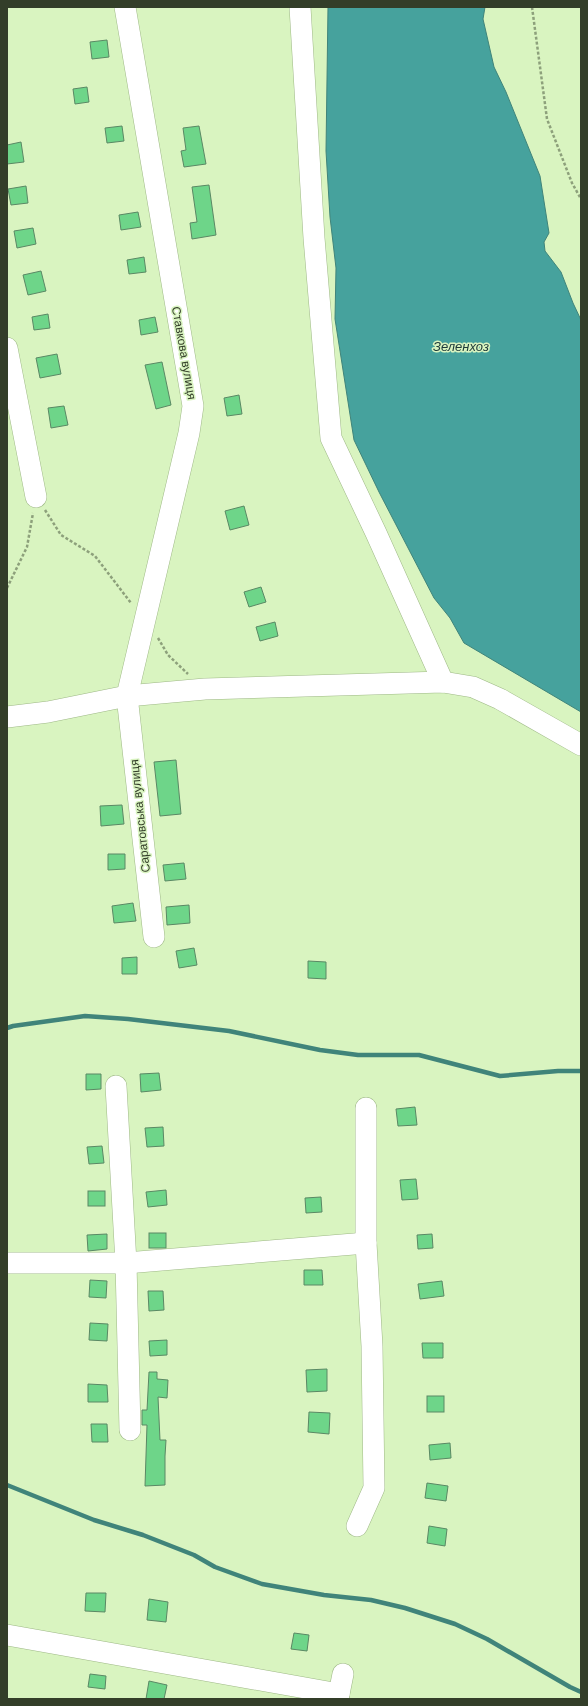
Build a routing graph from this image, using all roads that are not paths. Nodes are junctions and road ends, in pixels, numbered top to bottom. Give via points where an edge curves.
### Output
1 (125, 7) edge
2 (300, 7) edge
3 (7, 348) edge
4 (36, 497) road end
5 (443, 682) junction
6 (126, 696) junction
7 (7, 717) edge
8 (581, 744) edge
9 (154, 936) dead end
10 (116, 1086) dead end
11 (366, 1108) dead end
12 (366, 1242) junction
13 (7, 1263) edge
14 (126, 1263) junction
15 (130, 1430) dead end
16 (357, 1526) dead end
17 (7, 1635) edge
18 (343, 1674) dead end
19 (339, 1697) edge

1 - 6 street, Ставкова вулиця via 193,406 189,433
2 - 5 street via 314,238 331,438
3 - 4 street
5 - 6 street via 204,689
5 - 8 street via 473,688 500,699
6 - 7 street via 48,712
6 - 9 street, Саратовська вулиця
10 - 14 street
11 - 12 street
12 - 14 street
12 - 16 street via 372,1346 374,1488
13 - 14 street
14 - 15 street
17 - 19 street
18 - 19 street

